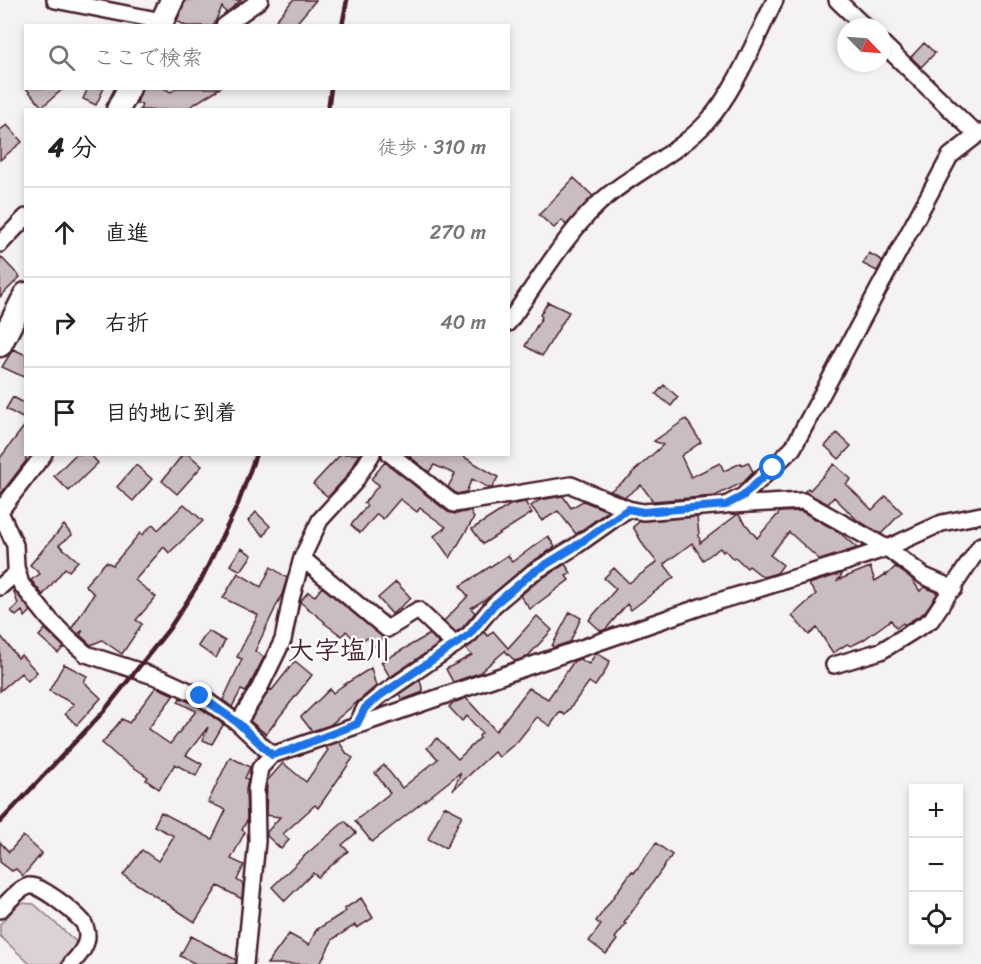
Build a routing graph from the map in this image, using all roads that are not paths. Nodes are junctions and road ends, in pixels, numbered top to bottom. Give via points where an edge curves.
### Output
1 (55, 0) edge
2 (172, 0) edge
3 (260, 0) edge
4 (775, 0) edge
5 (837, 0) edge
6 (856, 18) edge
7 (161, 23) edge
8 (227, 24) edge
9 (891, 51) edge
10 (128, 90) edge
11 (119, 108) edge
12 (978, 133) edge
13 (24, 219) edge
14 (0, 244) edge
15 (24, 298) edge
16 (510, 320) edge
17 (0, 345) edge
18 (42, 456) edge
19 (371, 456) edge
20 (393, 456) edge
21 (726, 505) junction
22 (628, 509) junction
23 (0, 511) edge
24 (981, 514) edge
25 (981, 545) edge
26 (887, 548) junction
27 (302, 558) junction
28 (17, 572) junction
29 (0, 587) edge
30 (954, 589) junction
31 (454, 645) junction
32 (834, 665) dead end
33 (238, 723) junction
34 (357, 724) junction
35 (272, 755) junction
36 (0, 910) edge
37 (71, 964) edge
38 (245, 964) edge

1 - 7 street
2 - 7 highway
3 - 8 street
4 - 16 street via 742,67 705,124 596,205
5 - 6 street
9 - 12 street
10 - 11 highway
12 - 21 street via 950,156 792,448 743,496
13 - 14 street
15 - 17 highway
18 - 23 street
19 - 27 street via 354,483 320,520
20 - 22 street via 454,504 571,485
21 - 22 street via 643,512
21 - 26 street via 803,501
22 - 31 street via 532,573
23 - 28 street via 15,545
24 - 26 street via 942,523
25 - 30 street
26 - 30 street via 924,576
26 - 34 street
27 - 31 street via 387,629 418,610
27 - 33 street via 283,640
28 - 29 street
28 - 33 street via 21,584 50,620 86,654 163,679 200,696
30 - 32 street via 931,620 881,651
31 - 34 street via 365,708
33 - 35 street
34 - 35 street
35 - 38 street via 260,768 256,790 257,841
36 - 37 street via 22,889 32,886 60,902 84,924 87,938

